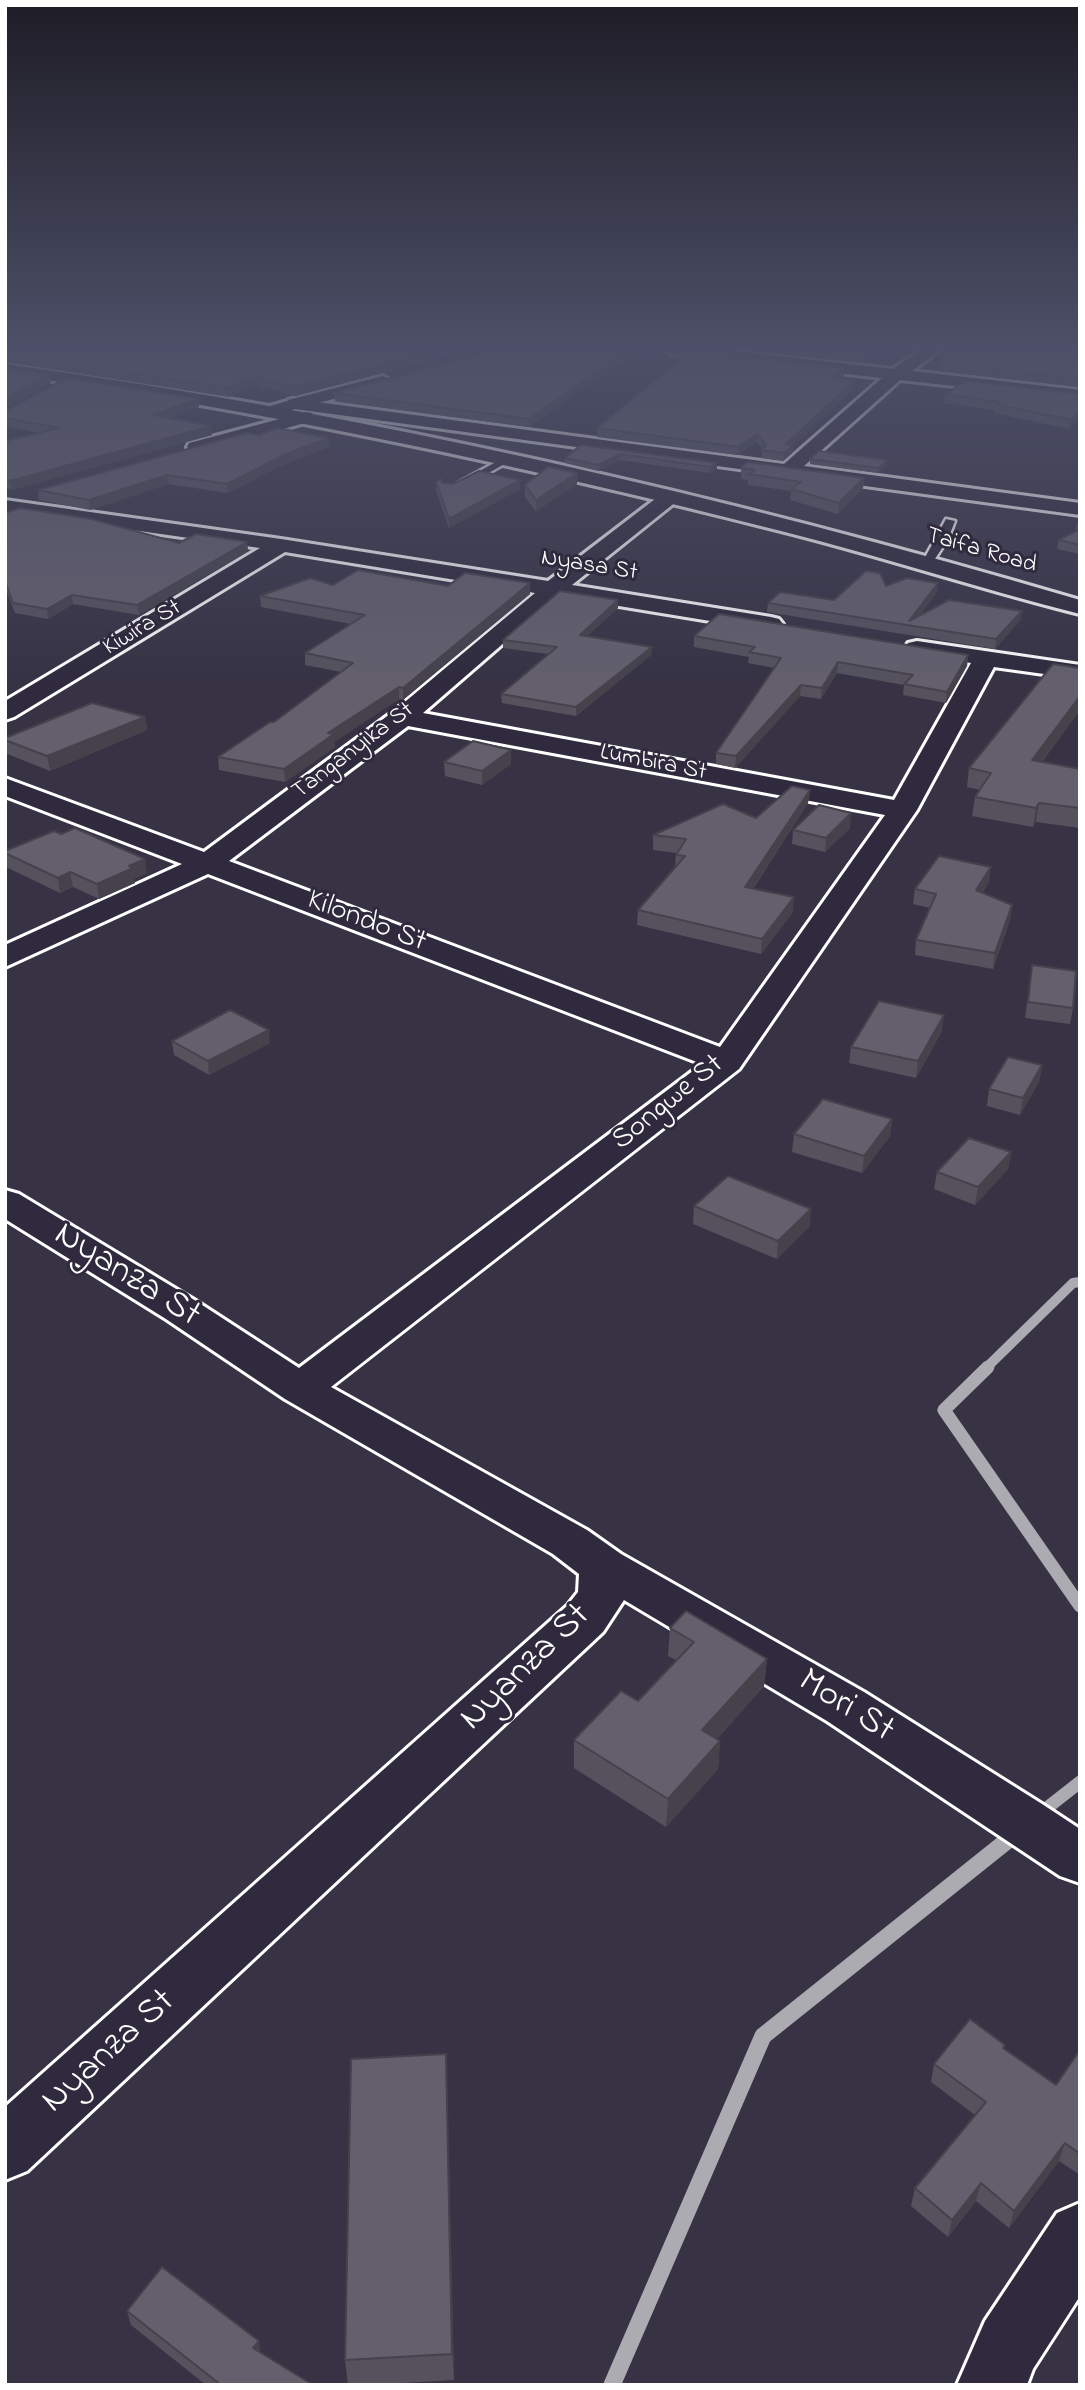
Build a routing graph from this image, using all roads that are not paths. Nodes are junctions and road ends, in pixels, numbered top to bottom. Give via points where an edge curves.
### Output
1 (504, 461) edge
2 (507, 461) edge
3 (718, 461) edge
4 (799, 461) edge
5 (789, 469) junction
6 (448, 489) edge
7 (44, 490) edge
8 (670, 497) junction
9 (5, 501) edge
10 (5, 506) edge
11 (1080, 509) edge
12 (950, 520) dead end
13 (281, 545) junction
14 (927, 564) junction
15 (554, 588) junction
16 (1080, 607) edge
17 (797, 628) edge
18 (891, 644) edge
19 (986, 659) junction
20 (1080, 671) edge
21 (5, 712) edge
22 (403, 717) junction
23 (5, 786) edge
24 (902, 810) junction
25 (208, 863) junction
26 (5, 957) edge
27 (727, 1062) junction
28 (5, 1202) edge
29 (300, 1389) junction
30 (604, 1567) junction
31 (1068, 1851) edge
32 (8, 2140) edge
33 (1080, 2236) edge
34 (992, 2385) edge

1 - 6 lane
2 - 8 main road, Taifa Road
3 - 5 main road
4 - 5 main road
5 - 11 main road
7 - 9 main road
8 - 14 main road, Taifa Road
8 - 15 main road, Tanganyika St
10 - 13 main road, Nyasa St
12 - 14 lane
13 - 15 main road, Nyasa St
13 - 21 main road, Kiwira St
14 - 16 main road, Taifa Road
15 - 17 main road, Nyasa St
15 - 22 main road, Tanganyika St
18 - 19 main road
19 - 20 main road
19 - 24 main road, Songwe St
22 - 24 main road, Lumbira St
22 - 25 main road, Tanganyika St
23 - 25 main road, Kilondo St
24 - 27 main road, Songwe St
25 - 26 main road, Tanganyika St
25 - 27 main road, Kilondo St
27 - 29 main road, Songwe St
28 - 29 main road, Nyanza St
29 - 30 main road, Nyanza St via 570,1542
30 - 31 main road, Mori St via 691,1614 1000,1804
30 - 32 main road, Nyanza St via 602,1595 585,1619
33 - 34 main road via 1009,2345

